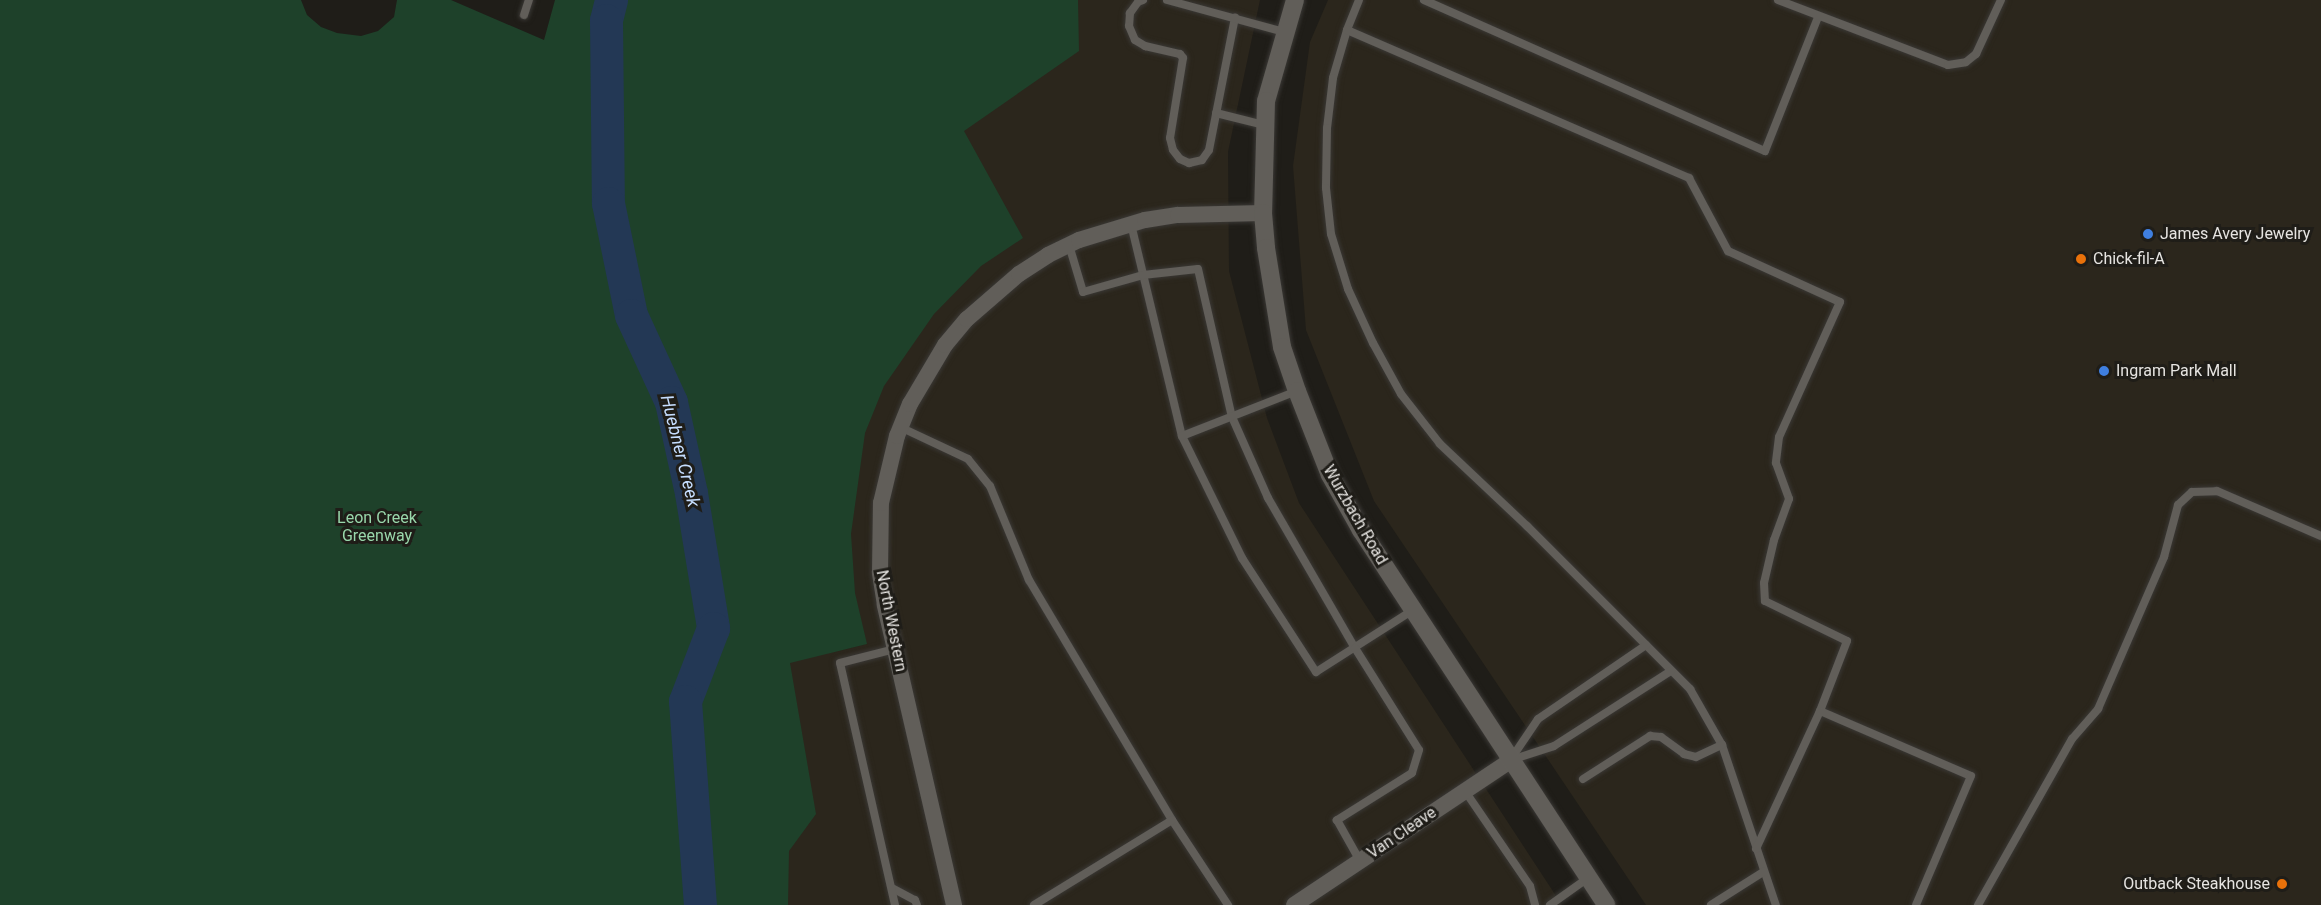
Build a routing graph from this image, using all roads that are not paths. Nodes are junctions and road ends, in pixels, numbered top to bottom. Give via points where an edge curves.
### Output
1 (529, 0) edge
2 (1143, 0) edge
3 (1167, 0) edge
4 (1294, 0) edge
5 (1359, 0) edge
6 (1424, 0) edge
7 (1778, 0) edge
8 (2001, 0) edge
9 (524, 15) dead end
10 (1818, 17) junction
11 (1235, 18) junction
12 (1347, 30) junction
13 (1284, 32) junction
14 (1216, 113) junction
15 (1264, 125) junction
16 (1263, 213) junction
17 (1131, 224) junction
18 (1069, 245) junction
19 (1143, 275) junction
20 (1298, 391) junction
21 (1232, 417) junction
22 (900, 427) junction
23 (1182, 436) junction
24 (2321, 536) edge
25 (1413, 610) junction
26 (1646, 645) junction
27 (1354, 648) junction
28 (895, 649) junction
29 (1671, 671) junction
30 (1820, 711) junction
31 (1722, 745) junction
32 (1510, 760) junction
33 (1583, 779) dead end
34 (1465, 791) junction
35 (1172, 820) junction
36 (1755, 849) junction
37 (1360, 861) junction
38 (1763, 872) junction
39 (1588, 878) junction
40 (892, 888) junction
41 (895, 905) edge
42 (917, 905) edge
43 (954, 905) edge
44 (1034, 905) edge
45 (1228, 905) edge
46 (1294, 905) edge
47 (1535, 905) edge
48 (1550, 905) edge
49 (1606, 905) edge
50 (1711, 905) edge
51 (1776, 905) edge
52 (1916, 905) edge
53 (1977, 905) edge

1 - 9 lane
2 - 14 lane via 1130,13 1129,26 1135,40 1184,58 1170,138 1180,159 1190,163 1202,160 1209,150
3 - 11 lane
4 - 13 main road, Wurzbach Road
5 - 12 lane
6 - 10 lane via 1765,151
7 - 10 lane
8 - 10 lane via 1976,54 1966,63 1948,65
11 - 13 lane
11 - 14 lane
12 - 26 lane via 1333,78 1326,188 1335,250 1372,343 1401,394 1440,444
12 - 30 lane via 1689,178 1728,252 1840,302 1779,437 1776,463 1789,499 1764,583 1766,600 1847,641
13 - 15 main road, Wurzbach Road via 1266,101
14 - 15 lane
15 - 16 main road, Wurzbach Road
16 - 17 street, North Western via 1179,215
16 - 20 main road, Wurzbach Road via 1282,347
17 - 18 street, North Western
17 - 19 lane
18 - 19 lane via 1083,292
18 - 22 street, North Western via 1019,274 967,319 926,374
19 - 21 lane via 1198,269
19 - 23 lane
20 - 21 lane
20 - 25 main road, Wurzbach Road via 1330,475
21 - 23 lane
21 - 27 lane via 1268,498
22 - 28 street, North Western via 887,469 879,537 885,606
22 - 35 lane via 968,459 990,486 1029,580
23 - 27 lane via 1242,558 1316,672
24 - 53 lane via 2217,491 2192,492 2178,506 2164,557 2098,709 2072,739
25 - 27 lane
25 - 32 main road, Wurzbach Road
26 - 29 lane
26 - 32 lane via 1538,719
27 - 37 lane via 1419,750 1412,773 1337,820
28 - 40 lane via 840,663
28 - 43 street, North Western
29 - 31 lane via 1690,689
29 - 32 lane via 1554,746
30 - 36 lane
30 - 52 lane via 1971,776
31 - 33 lane via 1696,757 1684,754 1661,737 1650,736
31 - 36 lane
32 - 34 street, Van Cleave
32 - 39 main road, Wurzbach Road
34 - 37 street, Van Cleave
34 - 47 lane via 1530,886
35 - 44 lane
35 - 45 lane
36 - 38 lane
37 - 46 street, Van Cleave
38 - 50 lane
38 - 51 lane
39 - 48 lane
39 - 49 main road, Wurzbach Road
40 - 41 lane
40 - 42 lane via 915,900

